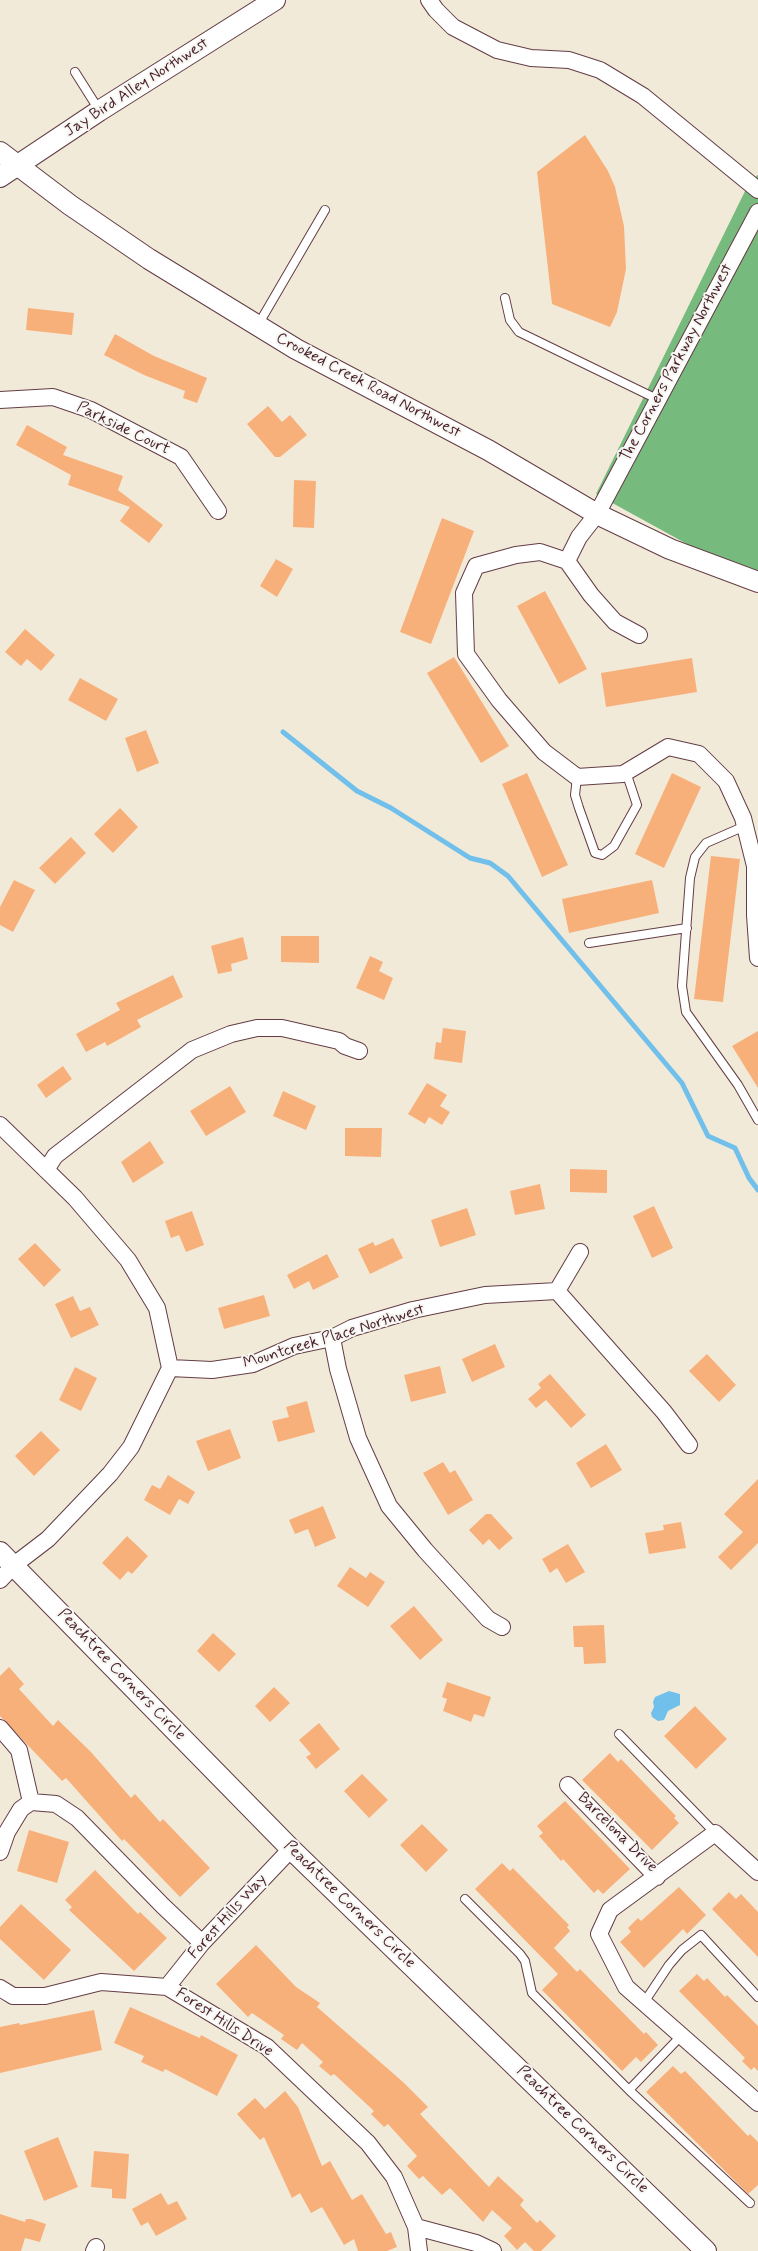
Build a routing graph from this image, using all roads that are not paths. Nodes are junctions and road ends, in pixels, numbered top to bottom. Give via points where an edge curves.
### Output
1 (275, 0) edge
2 (429, 0) edge
3 (75, 72) dead end
4 (99, 111) junction
5 (0, 152) edge
6 (17, 165) junction
7 (0, 176) edge
8 (758, 190) edge
9 (325, 210) dead end
10 (758, 212) edge
11 (505, 298) dead end
12 (258, 326) junction
13 (657, 399) junction
14 (0, 400) edge
15 (218, 511) dead end
16 (597, 514) junction
17 (567, 561) junction
18 (758, 582) edge
19 (639, 635) dead end
20 (626, 772) junction
21 (577, 777) junction
22 (746, 826) junction
23 (687, 928) junction
24 (589, 943) dead end
25 (758, 958) edge
26 (359, 1050) dead end
27 (758, 1120) edge
28 (0, 1125) edge
29 (46, 1170) junction
30 (580, 1252) dead end
31 (557, 1291) junction
32 (332, 1338) junction
33 (170, 1368) junction
34 (689, 1445) dead end
35 (7, 1559) edge
36 (0, 1580) edge
37 (502, 1627) dead end
38 (0, 1728) edge
39 (619, 1734) dead end
40 (568, 1785) dead end
41 (31, 1802) junction
42 (6, 1818) edge
43 (715, 1833) junction
44 (291, 1849) junction
45 (0, 1852) edge
46 (758, 1872) edge
47 (657, 1877) junction
48 (464, 1899) dead end
49 (202, 1943) junction
50 (167, 1987) junction
51 (0, 1988) edge
52 (758, 1997) edge
53 (643, 2004) junction
54 (681, 2036) junction
55 (629, 2090) junction
56 (758, 2103) edge
57 (750, 2203) dead end
58 (416, 2228) junction
59 (419, 2251) edge
60 (493, 2251) edge
61 (706, 2251) edge

1 - 4 street, Jay Bird Alley Northwest
2 - 8 street via 453,27 497,50 531,58 569,60 600,70 643,96
3 - 4 lane
4 - 6 street, Jay Bird Alley Northwest
5 - 6 street, Crooked Creek Road Northwest
6 - 7 street, Jay Bird Alley Northwest
6 - 12 street, Crooked Creek Road Northwest via 149,259
9 - 12 lane
10 - 13 street, The Corners Parkway Northwest
11 - 13 lane via 510,320 520,332
12 - 16 street, Crooked Creek Road Northwest via 296,349 488,450
13 - 16 street, The Corners Parkway Northwest
14 - 15 street, Parkside Court via 53,397 92,410 181,457
16 - 17 street, The Corners Parkway Northwest via 579,537
16 - 18 street, Crooked Creek Road Northwest via 670,549
17 - 19 street via 591,595 615,622
17 - 21 street via 540,552 516,555 476,566 464,594 466,654 499,700 544,752
20 - 21 street
20 - 21 lane via 637,805 614,846 602,855 595,853 579,808 576,795
20 - 22 street via 668,747 699,754 726,781
22 - 23 lane via 706,843 695,857 690,878
22 - 25 street via 755,866
23 - 24 lane
23 - 27 lane via 682,986 686,1012 738,1085
26 - 29 street via 345,1046 339,1041 282,1028 257,1028 231,1034 192,1050 55,1156
28 - 29 street
29 - 33 street via 75,1198 128,1260 157,1308
30 - 31 street
31 - 32 street, Mountcreek Place Northwest via 485,1295 464,1299 413,1310 352,1328
31 - 34 street via 650,1395
32 - 33 street, Mountcreek Place Northwest via 294,1346 253,1364 212,1370
32 - 37 street via 358,1438 389,1506 488,1619
33 - 35 street via 131,1447 110,1474 48,1539
35 - 36 street
35 - 44 street, Peachtree Corners Circle
38 - 41 street via 19,1750
39 - 43 lane
40 - 47 street, Barcelona Drive
41 - 42 street
41 - 49 street via 56,1804 77,1818
42 - 45 street
43 - 46 street
43 - 47 street, Barcelona Drive
44 - 49 street, Forest Hills Way
44 - 61 street, Peachtree Corners Circle
47 - 53 street via 610,1910 599,1934 626,1987
48 - 55 lane via 520,1954 525,1961 528,1983 535,1997
49 - 50 street, Forest Hills Way
50 - 51 street, Forest Hills Drive via 101,1982 45,1996 13,1996
50 - 58 street, Forest Hills Drive via 266,2047 368,2143 394,2177
52 - 53 lane via 701,1935 669,1964
53 - 54 street
54 - 55 lane
54 - 56 street
55 - 57 lane
58 - 59 street, Forest Hills Drive
58 - 60 street via 476,2243

